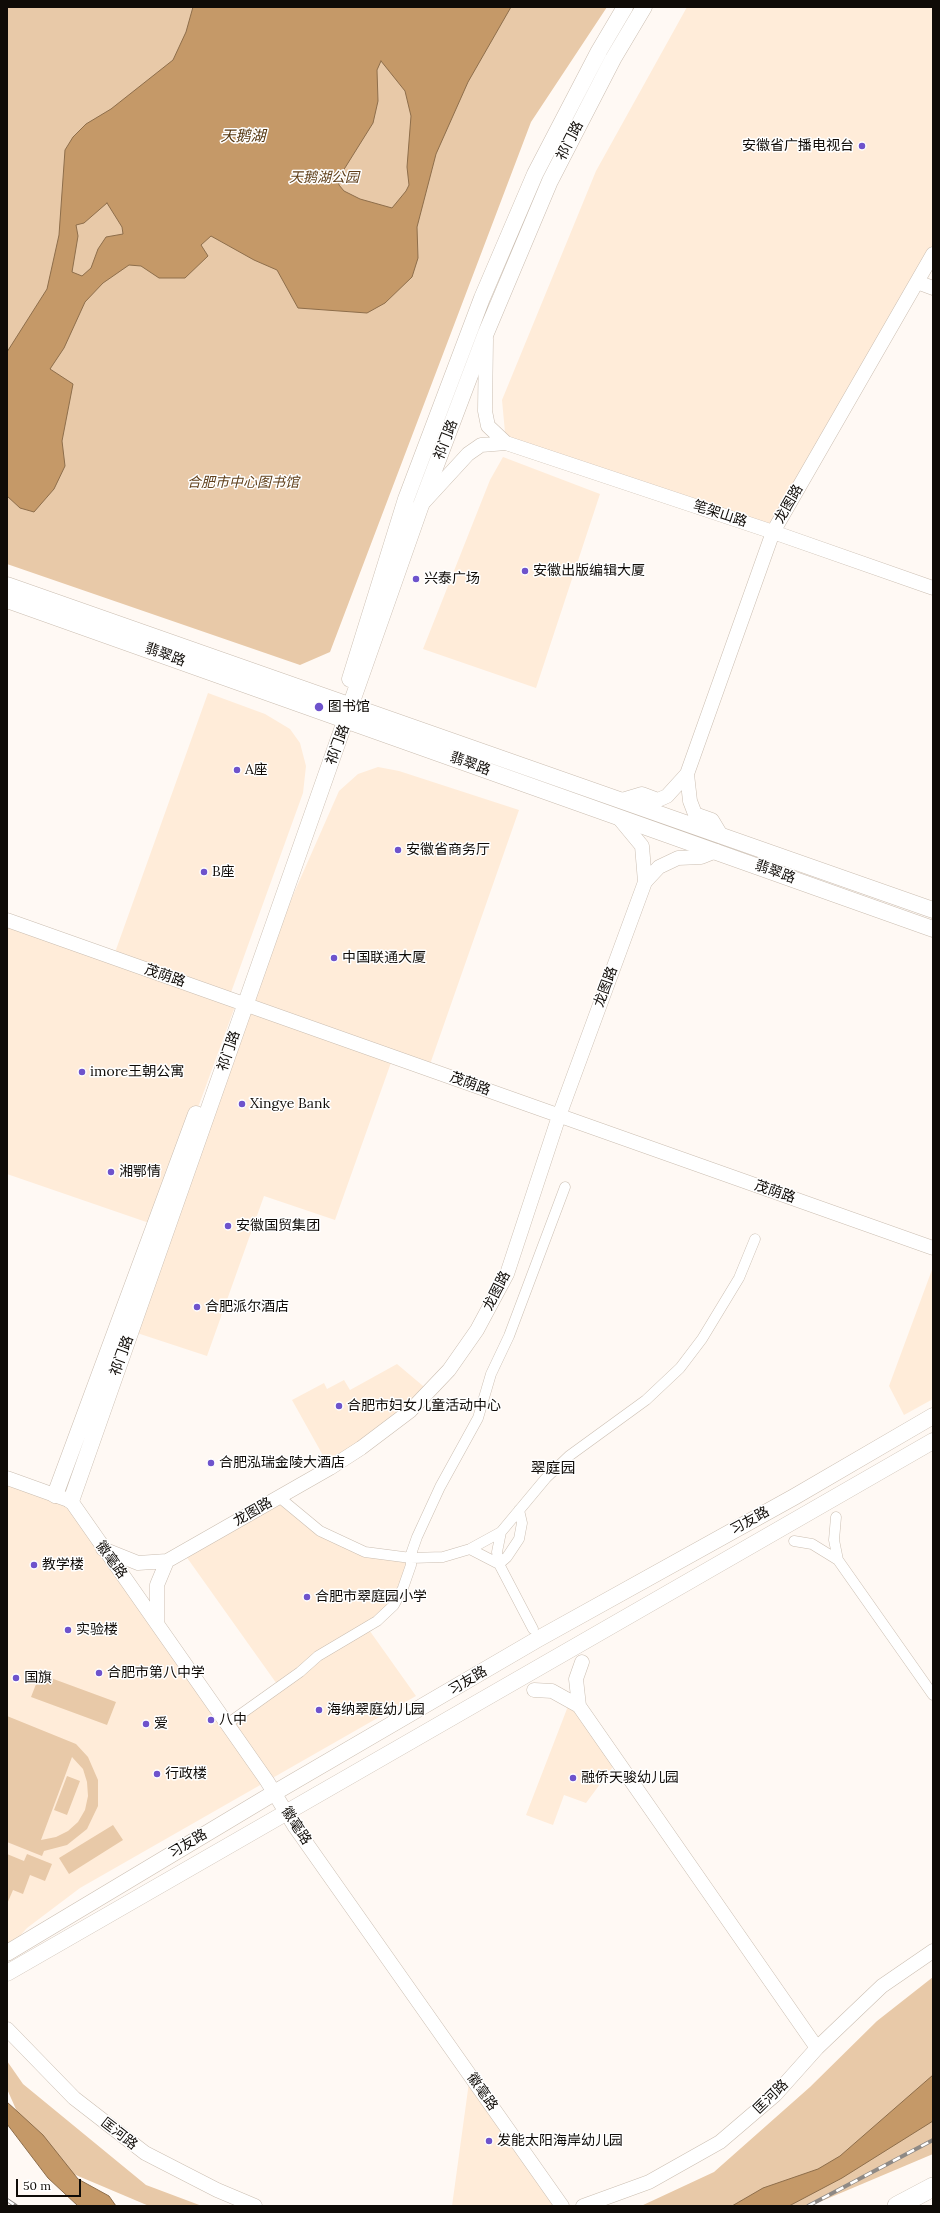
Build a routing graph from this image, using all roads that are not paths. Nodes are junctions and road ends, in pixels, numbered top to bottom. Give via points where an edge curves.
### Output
1 (625, 7) edge
2 (644, 7) edge
3 (933, 254) edge
4 (917, 282) junction
5 (933, 288) edge
6 (486, 333) junction
7 (506, 443) junction
8 (421, 505) junction
9 (773, 532) junction
10 (7, 584) edge
11 (933, 588) edge
12 (23, 590) junction
13 (7, 599) edge
14 (345, 711) junction
15 (687, 774) junction
16 (622, 800) junction
17 (616, 816) junction
18 (721, 835) junction
19 (716, 851) junction
20 (644, 882) junction
21 (933, 910) edge
22 (7, 920) edge
23 (933, 929) edge
24 (241, 1003) junction
25 (559, 1116) junction
26 (565, 1186) dead end
27 (755, 1239) dead end
28 (933, 1248) edge
29 (933, 1416) edge
30 (933, 1441) edge
31 (7, 1478) edge
32 (55, 1495) junction
33 (279, 1497) junction
34 (71, 1501) junction
35 (519, 1510) junction
36 (836, 1517) dead end
37 (501, 1532) junction
38 (794, 1541) dead end
39 (103, 1549) junction
40 (470, 1549) junction
41 (411, 1558) junction
42 (838, 1560) junction
43 (167, 1561) junction
44 (499, 1564) junction
45 (156, 1623) junction
46 (533, 1629) dead end
47 (582, 1662) dead end
48 (534, 1690) dead end
49 (933, 1695) edge
50 (579, 1706) junction
51 (227, 1724) junction
52 (274, 1793) junction
53 (287, 1813) junction
54 (933, 1952) edge
55 (7, 1953) edge
56 (7, 1972) edge
57 (7, 2029) edge
58 (817, 2048) junction
59 (933, 2187) edge
60 (255, 2206) edge
61 (562, 2206) edge
62 (583, 2206) edge
63 (898, 2206) edge

1 - 14 main road, 祁门路 via 599,51 535,174 482,298 406,499
2 - 6 main road, 祁门路 via 613,59 550,181
3 - 4 street, 龙图路
4 - 5 street
4 - 9 street, 龙图路
6 - 7 street via 485,410 488,426
6 - 8 main road, 祁门路
7 - 8 street via 481,446 468,454
7 - 9 street, 笔架山路
8 - 14 main road, 祁门路
9 - 11 street, 笔架山路
9 - 15 street, 龙图路
10 - 12 main road, 翡翠路
12 - 13 street
12 - 14 main road, 翡翠路
13 - 14 main road, 翡翠路
14 - 16 main road, 翡翠路
14 - 17 main road, 翡翠路
14 - 24 main road, 祁门路
15 - 16 street via 667,796 658,800 642,794
15 - 18 street via 690,801 695,814 712,820
16 - 18 main road, 翡翠路
17 - 19 main road, 翡翠路
17 - 20 street via 632,831 642,846
18 - 21 main road, 翡翠路
19 - 20 street via 700,857 678,858 659,867
19 - 23 main road, 翡翠路
20 - 25 street, 龙图路
22 - 24 street, 茂荫路
24 - 25 street, 茂荫路
24 - 32 main road, 祁门路
24 - 34 main road, 祁门路
25 - 28 street, 茂荫路
25 - 33 street, 龙图路 via 506,1274 477,1330 449,1370 404,1416 330,1468
26 - 41 street via 506,1342 490,1374 478,1418 440,1487 417,1537
27 - 35 street via 739,1278 702,1339 680,1368 646,1400 569,1456
29 - 52 main road, 习友路 via 794,1497 538,1639
30 - 53 main road, 习友路 via 546,1661
31 - 32 street
32 - 34 street
33 - 41 street via 320,1531 340,1542 365,1552
33 - 43 street, 龙图路
34 - 39 street, 徽毫路
35 - 37 street
35 - 44 street via 522,1523 519,1539 508,1557
36 - 42 street via 834,1540
37 - 40 street
37 - 44 street via 497,1552
38 - 42 street via 812,1544
39 - 43 street via 138,1563
39 - 45 street, 徽毫路
40 - 41 street via 443,1557
40 - 44 street
41 - 51 street via 403,1588 394,1605 377,1621 318,1656 300,1672
42 - 49 street
43 - 45 street via 157,1585
44 - 46 street
45 - 51 street, 徽毫路
47 - 50 street via 576,1679
48 - 50 street via 552,1691
50 - 58 street
51 - 52 street, 徽毫路
52 - 53 street, 徽毫路
52 - 55 main road, 习友路
53 - 56 main road, 习友路
53 - 61 street, 徽毫路
54 - 58 street, 匡河路 via 882,1986
57 - 60 street, 匡河路 via 74,2098 144,2153
58 - 62 street, 匡河路 via 775,2095 720,2142 649,2182
59 - 63 highway

